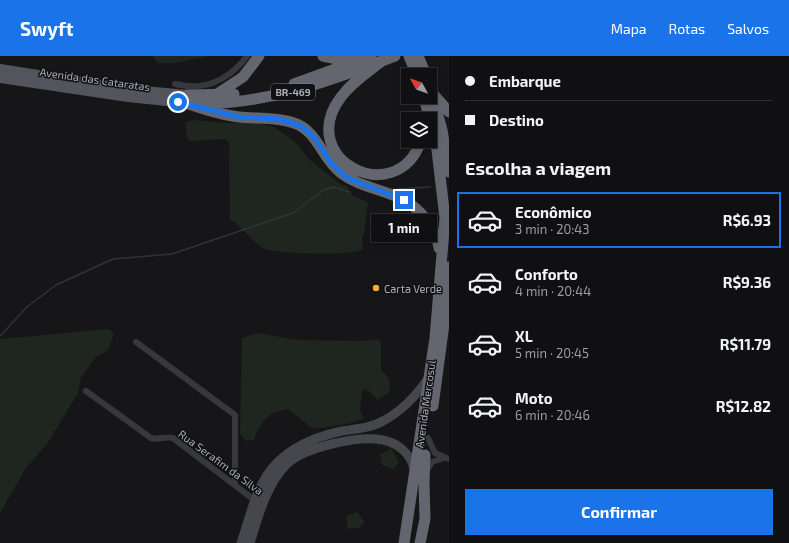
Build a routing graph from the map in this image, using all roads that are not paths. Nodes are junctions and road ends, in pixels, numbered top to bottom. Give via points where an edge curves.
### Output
1 (247, 56) edge
2 (259, 56) edge
3 (323, 56) edge
4 (362, 56) edge
5 (371, 56) edge
6 (395, 56) edge
7 (409, 56) edge
8 (382, 61) junction
9 (419, 68) edge
10 (0, 69) edge
11 (0, 78) edge
12 (175, 84) dead end
13 (215, 96) junction
14 (437, 98) edge
15 (187, 99) junction
16 (425, 104) edge
17 (435, 104) edge
18 (449, 112) edge
19 (418, 148) edge
20 (449, 172) edge
21 (445, 266) edge
22 (449, 297) edge
23 (446, 309) junction
24 (136, 342) dead end
25 (429, 376) junction
26 (86, 391) dead end
27 (428, 438) junction
28 (446, 458) edge
29 (420, 474) junction
30 (235, 484) junction
31 (259, 503) junction
32 (242, 543) edge
33 (250, 543) edge
34 (404, 543) edge
35 (420, 543) edge

1 - 12 street via 237,68 217,81 197,86
2 - 13 highway via 244,77
3 - 4 highway via 344,59
5 - 13 highway, BR-469 via 288,86
6 - 8 highway, BR-469
7 - 9 highway
8 - 15 highway, BR-469 via 277,96 214,104
8 - 19 highway via 358,80 337,102 330,125 334,149 344,163 354,170 378,175 397,170 407,163
10 - 15 main road, Avenida das Cataratas
11 - 15 main road, Avenida das Cataratas via 128,97
13 - 15 highway, BR-469
14 - 18 highway
15 - 21 highway via 204,109 239,117 279,119 301,126 314,137 339,172 347,178 397,196 420,211 433,229
16 - 21 highway via 434,132 442,185
17 - 20 highway
21 - 23 highway
21 - 25 highway, Avenida Mercosul
22 - 23 highway
23 - 27 highway, Avenida Mercosul
24 - 30 street via 235,415
25 - 29 highway, Avenida Mercosul
25 - 31 main road via 409,402 383,422 317,438 282,457 268,474
26 - 30 street, Rua Serafim da Silva via 151,438 173,438
27 - 28 street via 434,453
27 - 29 highway, Avenida Mercosul
28 - 29 street via 432,462
29 - 31 main road via 412,458 392,443 371,440 337,443 303,453 288,463
29 - 34 highway, Avenida Mercosul
29 - 35 highway, Avenida Mercosul via 425,519
30 - 31 street, Rua Serafim da Silva
31 - 32 main road
31 - 33 main road

